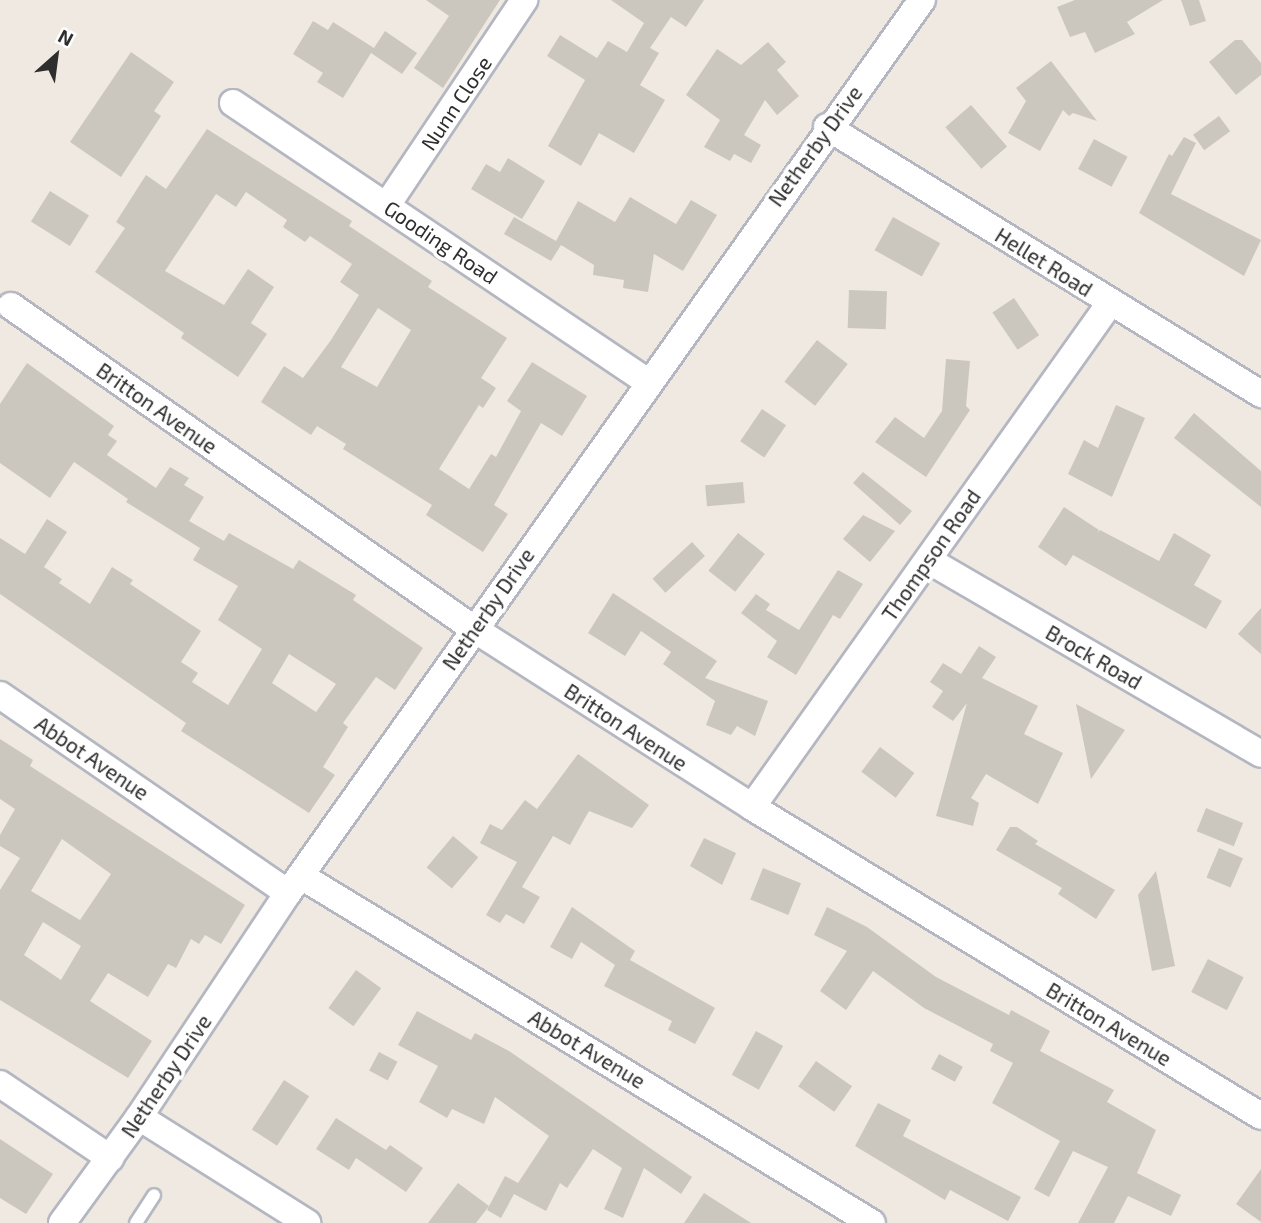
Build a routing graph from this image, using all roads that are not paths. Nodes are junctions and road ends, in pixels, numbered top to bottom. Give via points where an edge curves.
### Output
1 (524, 0) edge
2 (922, 0) edge
3 (233, 103) dead end
4 (827, 127) junction
5 (387, 205) junction
6 (1110, 303) junction
7 (11, 306) dead end
8 (648, 382) junction
9 (1261, 394) edge
10 (928, 560) junction
11 (474, 629) junction
12 (0, 695) edge
13 (1261, 754) edge
14 (752, 807) junction
15 (295, 884) junction
16 (0, 1084) edge
17 (1261, 1116) edge
18 (139, 1117) junction
19 (110, 1158) junction
20 (155, 1195) dead end
21 (62, 1223) edge
22 (136, 1223) edge
23 (307, 1223) edge
24 (872, 1223) edge

1 - 5 street, Nunn Close
2 - 4 street, Netherby Drive
3 - 5 street, Gooding Road
4 - 6 street, Hellet Road
4 - 8 street, Netherby Drive
5 - 8 street, Gooding Road
6 - 9 street, Hellet Road
6 - 10 street, Thompson Road
7 - 11 street, Britton Avenue
8 - 11 street, Netherby Drive
10 - 13 street, Brock Road
10 - 14 street, Thompson Road
11 - 14 street, Britton Avenue
11 - 15 street, Netherby Drive
12 - 15 street, Abbot Avenue
14 - 17 street, Britton Avenue
15 - 18 street, Netherby Drive
15 - 24 street, Abbot Avenue
16 - 19 street
18 - 19 street, Netherby Drive
18 - 23 street
19 - 21 street, Netherby Drive
20 - 22 lane

